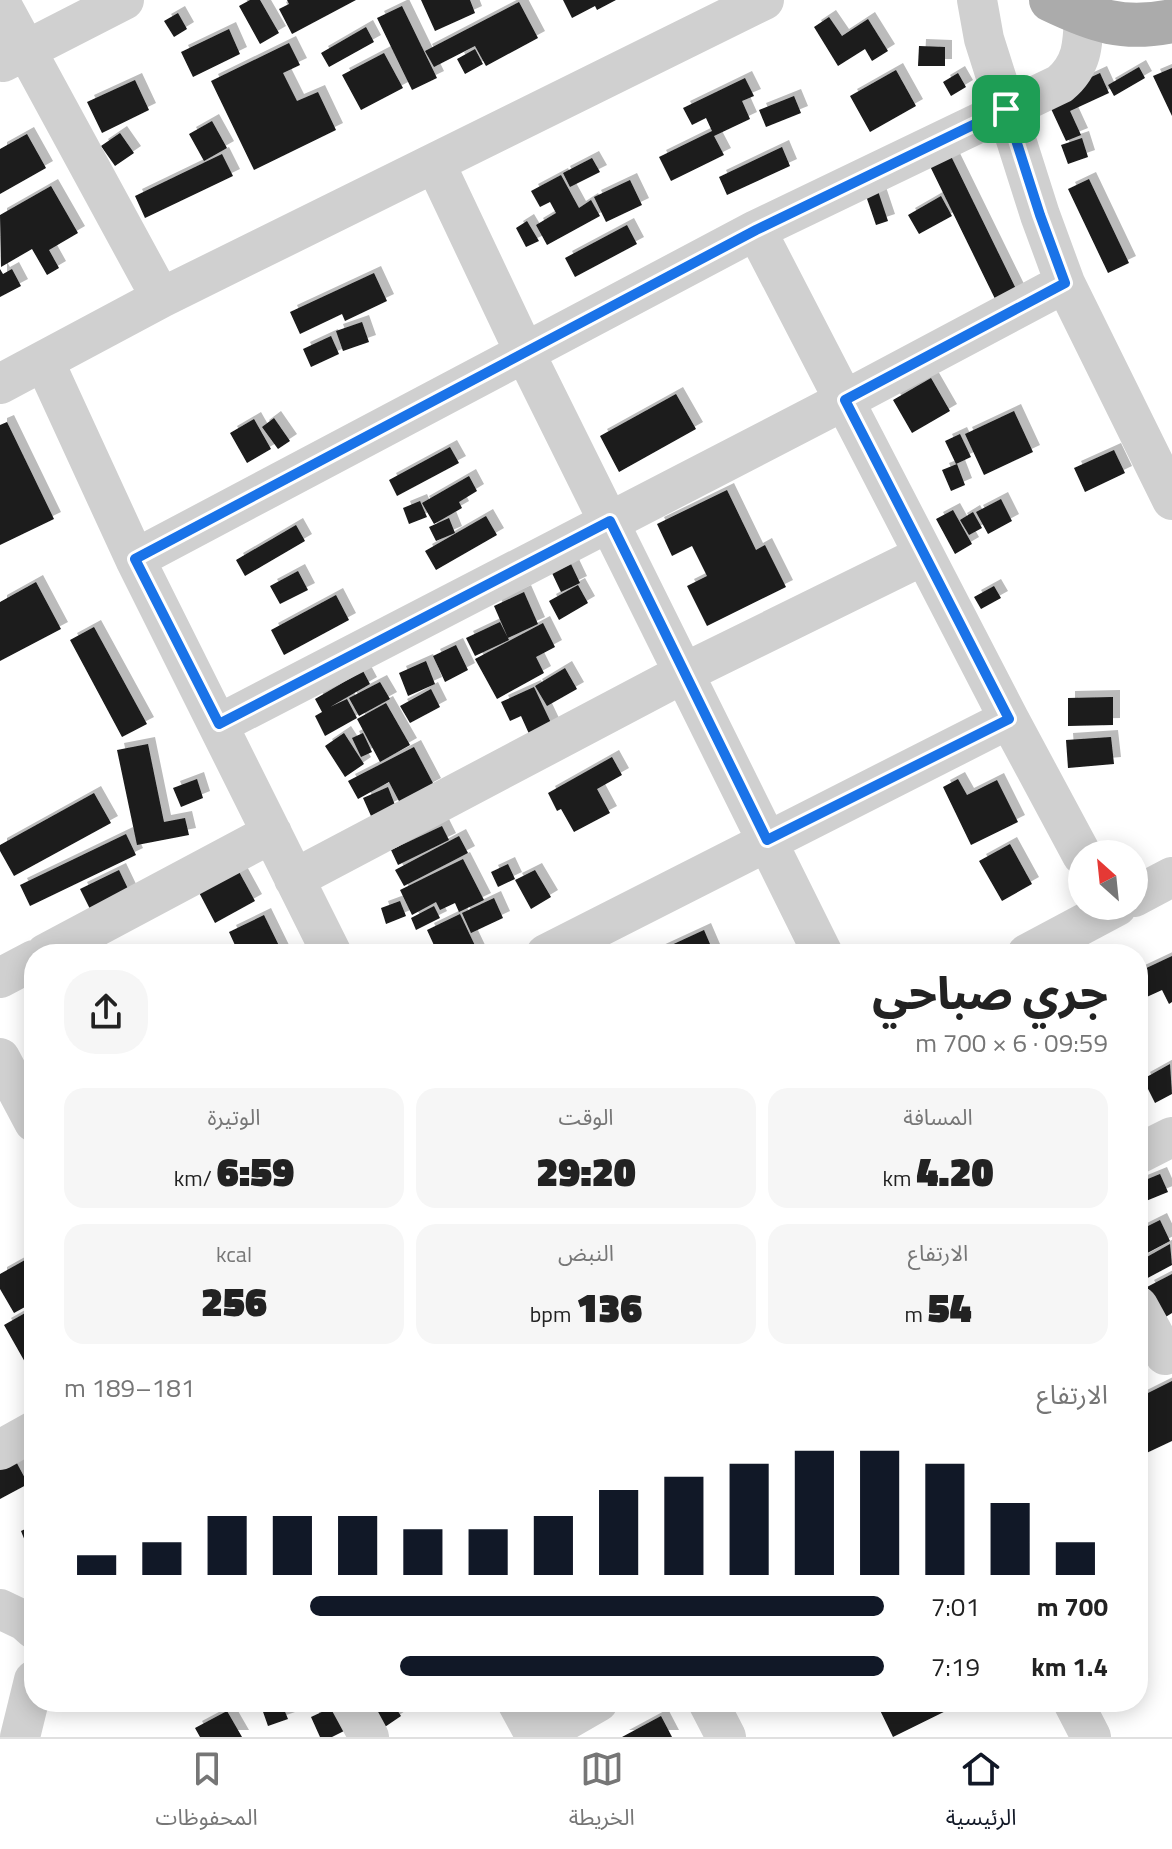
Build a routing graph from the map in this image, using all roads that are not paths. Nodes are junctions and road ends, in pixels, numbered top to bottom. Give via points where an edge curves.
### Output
1 (124, 0) edge
2 (764, 0) edge
3 (977, 0) edge
4 (0, 2) edge
5 (1068, 8) edge
6 (1172, 21) edge
7 (12, 57) edge
8 (1006, 109) junction
9 (435, 163) junction
10 (756, 230) junction
11 (1065, 283) junction
12 (161, 298) junction
13 (524, 351) junction
14 (44, 361) junction
15 (0, 384) edge
16 (845, 400) junction
17 (1172, 500) edge
18 (610, 521) junction
19 (924, 555) junction
20 (135, 559) junction
21 (684, 673) junction
22 (1009, 719) junction
23 (219, 724) junction
24 (272, 833) junction
25 (767, 840) junction
26 (1074, 840) edge
27 (294, 879) junction
28 (1092, 920) edge
29 (64, 944) edge
30 (327, 944) edge
31 (565, 944) edge
32 (818, 944) edge
33 (1046, 944) edge
34 (24, 965) edge
35 (0, 978) edge
36 (0, 1060) edge
37 (24, 1104) edge
38 (1172, 1137) edge
39 (1148, 1149) edge
40 (1148, 1332) edge
41 (1158, 1358) edge
42 (24, 1437) edge
43 (0, 1450) edge
44 (0, 1609) edge
45 (24, 1621) edge
46 (26, 1712) edge
47 (355, 1712) edge
48 (522, 1712) edge
49 (580, 1712) edge
50 (713, 1712) edge
51 (1078, 1712) edge
52 (20, 1737) edge
53 (369, 1737) edge
54 (536, 1737) edge
55 (726, 1737) edge
56 (1091, 1737) edge

1 - 7 street
2 - 9 street
3 - 8 street
4 - 7 street
5 - 6 main road via 1099,21 1131,25
5 - 8 street via 1083,49 1074,70 1060,84
7 - 12 street
8 - 10 street
8 - 11 street
9 - 12 street
9 - 13 street
10 - 13 street
10 - 16 street
11 - 16 street
11 - 17 street
12 - 14 street
13 - 18 street
13 - 20 street
14 - 15 street
14 - 20 street
16 - 18 street
16 - 19 street
18 - 21 street
18 - 23 street
19 - 21 street
19 - 22 street
20 - 23 street
21 - 25 street
21 - 27 street
22 - 25 street
22 - 26 street
23 - 24 street
24 - 27 street
24 - 29 street
25 - 31 street
25 - 32 street
27 - 30 street
28 - 33 street
34 - 35 street
36 - 37 street
38 - 39 street
40 - 41 street
42 - 43 street
44 - 45 street
46 - 52 street
47 - 53 street
48 - 54 street
49 - 54 street
50 - 55 street
51 - 56 street

